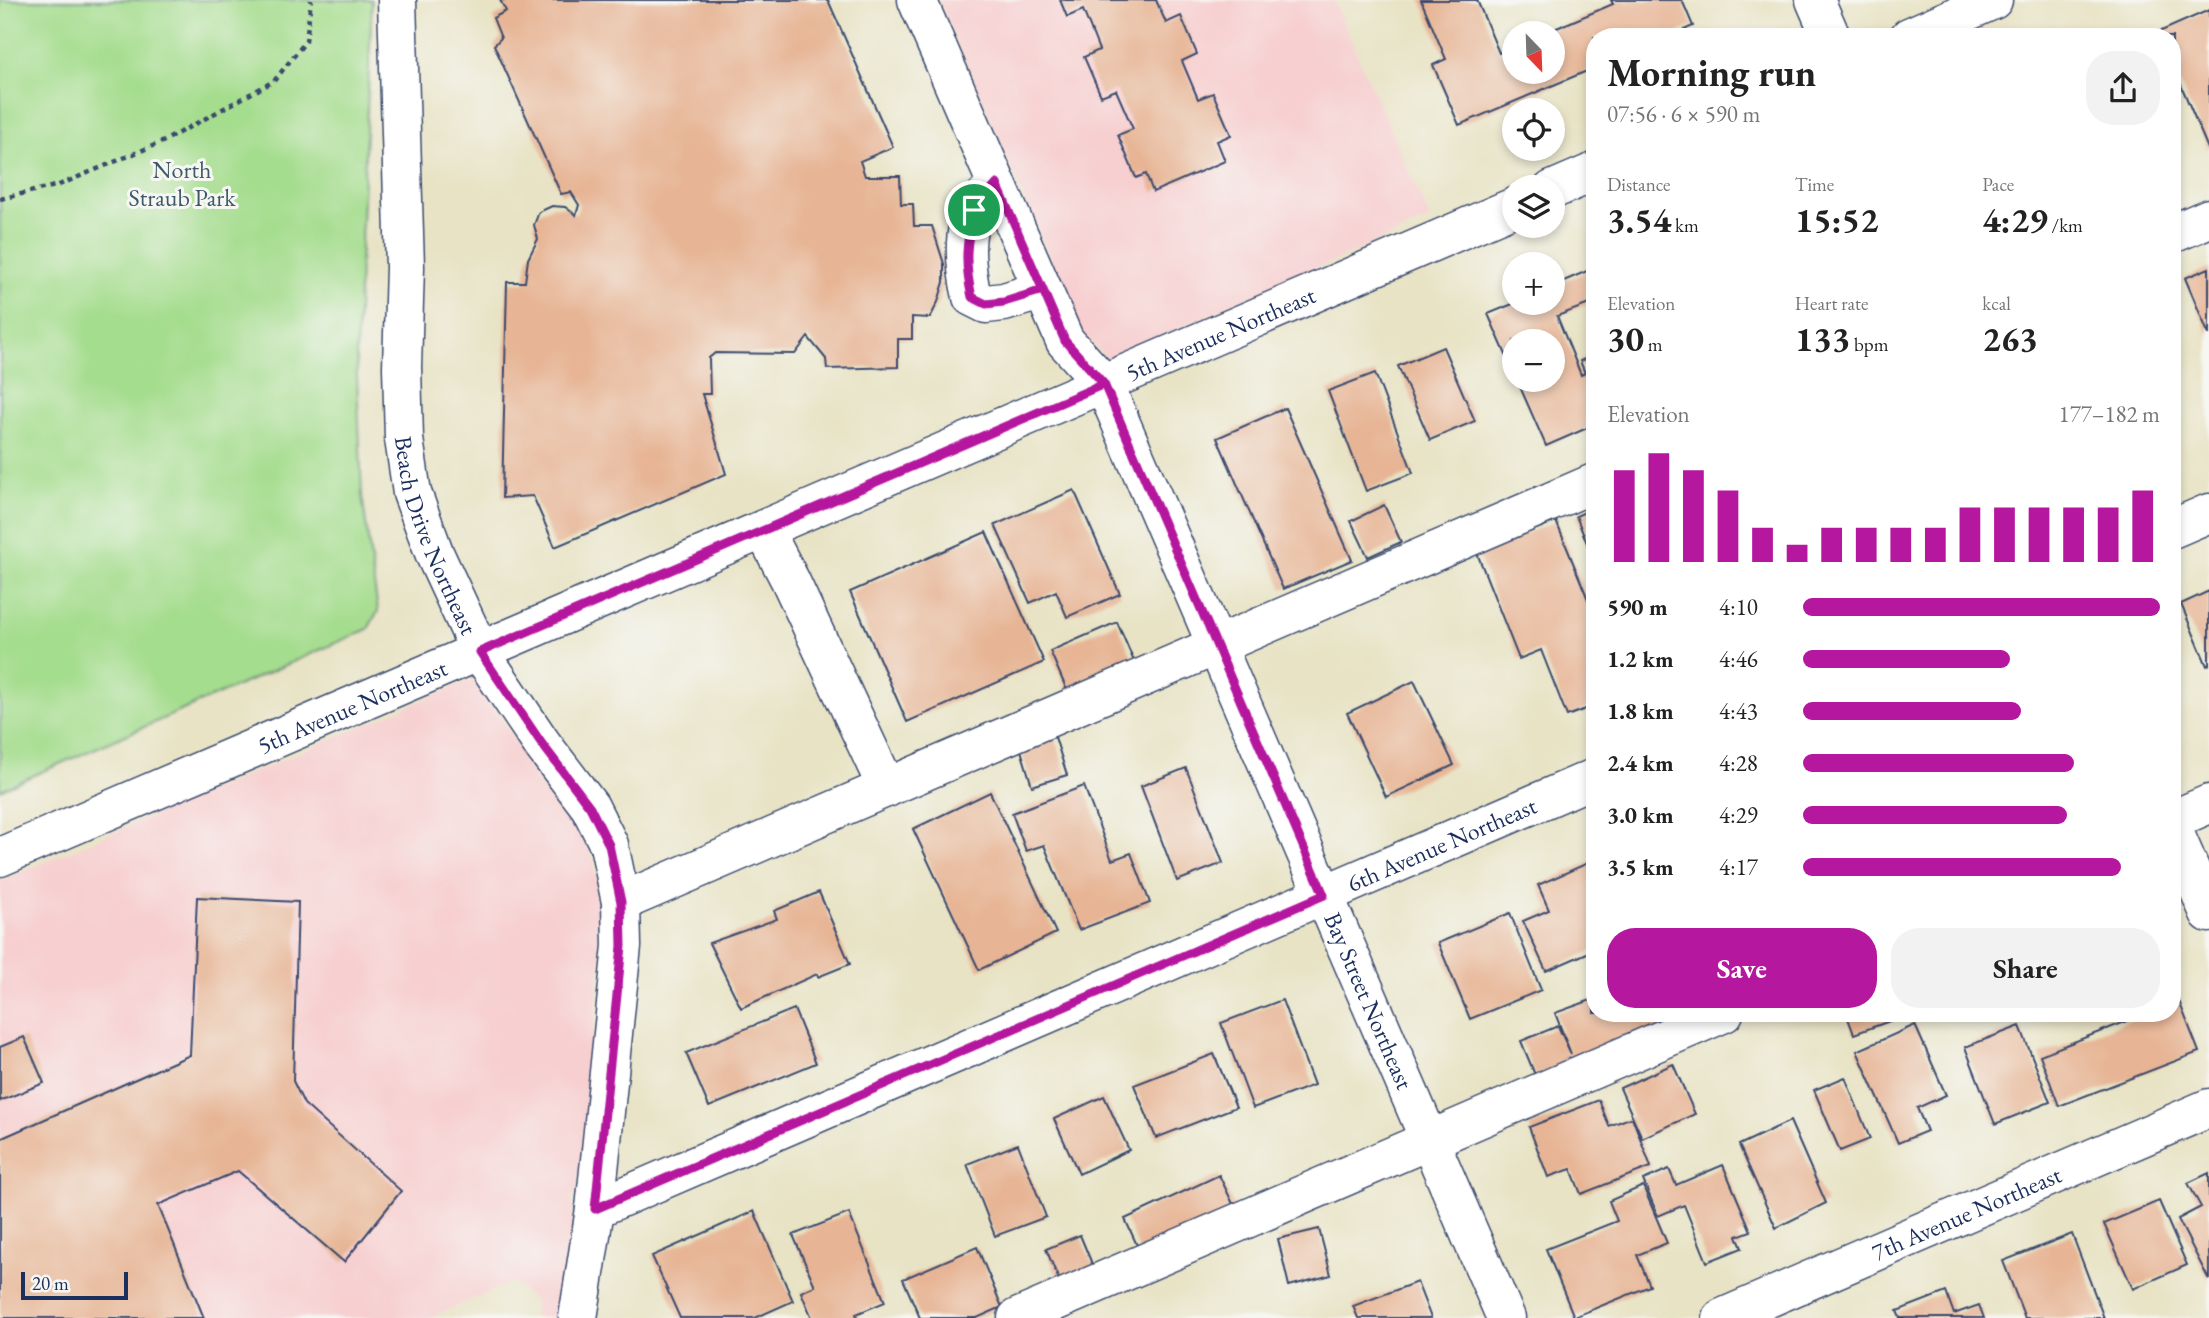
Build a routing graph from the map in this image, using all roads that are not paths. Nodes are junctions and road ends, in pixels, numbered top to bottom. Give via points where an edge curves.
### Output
1 (397, 0) edge
2 (917, 0) edge
3 (1815, 0) edge
4 (1975, 4) edge
5 (1827, 28) edge
6 (1927, 28) edge
7 (1586, 175) edge
8 (997, 184) junction
9 (1565, 184) edge
10 (1502, 212) edge
11 (2209, 218) edge
12 (2181, 230) edge
13 (1043, 290) junction
14 (1104, 384) junction
15 (1586, 486) edge
16 (2209, 513) edge
17 (2181, 525) edge
18 (764, 530) junction
19 (1216, 646) junction
20 (480, 652) junction
21 (1586, 781) edge
22 (887, 788) junction
23 (2209, 804) edge
24 (2181, 816) edge
25 (2181, 848) edge
26 (0, 858) edge
27 (1324, 895) junction
28 (621, 902) junction
29 (2209, 913) edge
30 (1703, 1022) edge
31 (2209, 1108) edge
32 (1429, 1140) junction
33 (595, 1209) junction
34 (578, 1318) edge
35 (1017, 1318) edge
36 (1506, 1318) edge
37 (1722, 1318) edge

1 - 20 street, Beach Drive Northeast via 405,268 404,439 412,493
2 - 8 street, Bay Street Northeast
3 - 5 street
4 - 6 street
7 - 9 street
8 - 13 street, Bay Street Northeast
8 - 13 street via 974,210 966,243 972,297 986,304
10 - 14 street, 5th Avenue Northeast
11 - 12 street
13 - 14 street, Bay Street Northeast via 1065,341
14 - 18 street, 5th Avenue Northeast
14 - 19 street, Bay Street Northeast
15 - 19 street
16 - 17 street
18 - 20 street, 5th Avenue Northeast
18 - 22 street
19 - 22 street
19 - 27 street, Bay Street Northeast
20 - 26 street, 5th Avenue Northeast
20 - 28 street, Beach Drive Northeast via 590,807 609,845
21 - 27 street, 6th Avenue Northeast
22 - 28 street
23 - 24 street
25 - 29 street
27 - 32 street, Bay Street Northeast
27 - 33 street, 6th Avenue Northeast
28 - 33 street, Beach Drive Northeast via 622,946
30 - 32 street
31 - 37 street, 7th Avenue Northeast
32 - 35 street
32 - 36 street, Bay Street Northeast
33 - 34 street, Beach Drive Northeast

